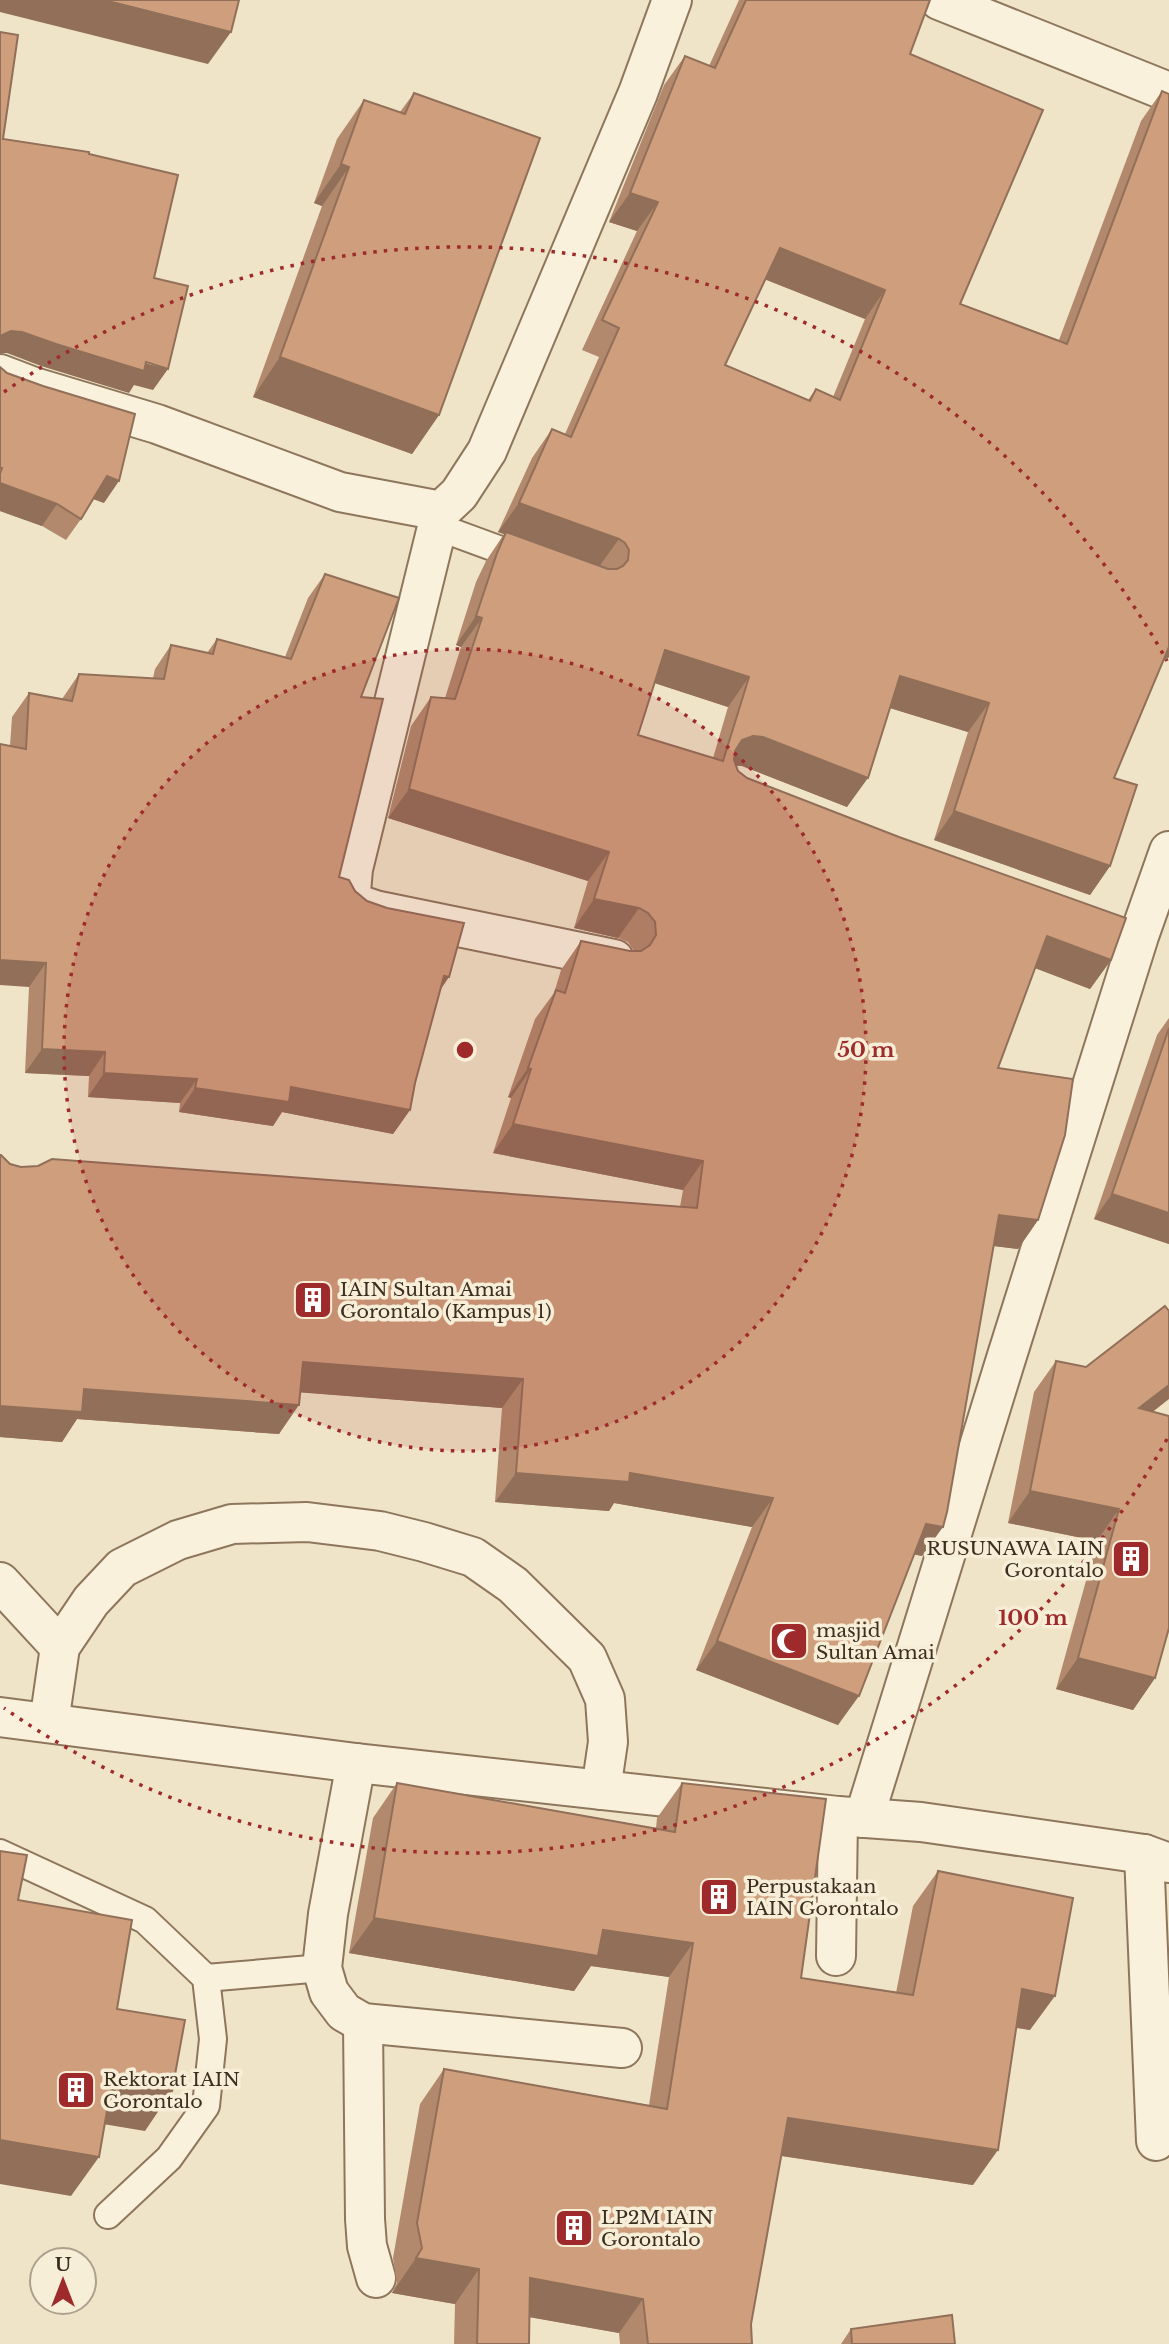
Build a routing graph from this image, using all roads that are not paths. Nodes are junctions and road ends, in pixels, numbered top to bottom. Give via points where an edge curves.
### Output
1 (672, 0) edge
2 (939, 0) edge
3 (1169, 92) edge
4 (0, 374) edge
5 (439, 519) junction
6 (555, 569) edge
7 (1169, 851) edge
8 (1101, 922) edge
9 (1139, 936) junction
10 (614, 959) edge
11 (0, 1582) edge
12 (60, 1647) junction
13 (0, 1717) edge
14 (49, 1723) junction
15 (356, 1763) junction
16 (601, 1790) junction
17 (851, 1817) junction
18 (0, 1853) edge
19 (1156, 1859) edge
20 (836, 1956) dead end
21 (322, 1968) junction
22 (205, 1978) junction
23 (363, 2023) junction
24 (622, 2048) dead end
25 (1163, 2152) edge
26 (108, 2215) dead end
27 (376, 2278) dead end

1 - 5 street via 638,93 487,451
2 - 3 street
4 - 5 street via 157,424 341,492
5 - 6 lane
5 - 10 street via 351,892 358,904 375,910
7 - 9 street
8 - 9 street
9 - 17 street via 1004,1362
11 - 12 street
12 - 14 street
12 - 16 street via 91,1601 121,1568 178,1540 232,1524 306,1522 424,1542 473,1557 513,1584 587,1658 605,1699 608,1742
13 - 14 street
14 - 15 street
15 - 16 street
15 - 21 street
16 - 17 street
17 - 19 street via 920,1822
17 - 20 street
18 - 22 lane via 145,1920
19 - 25 street
21 - 22 lane
21 - 23 street via 329,1992 344,2012
22 - 26 lane via 213,2039 205,2106 169,2158
23 - 24 street
23 - 27 street via 365,2219

